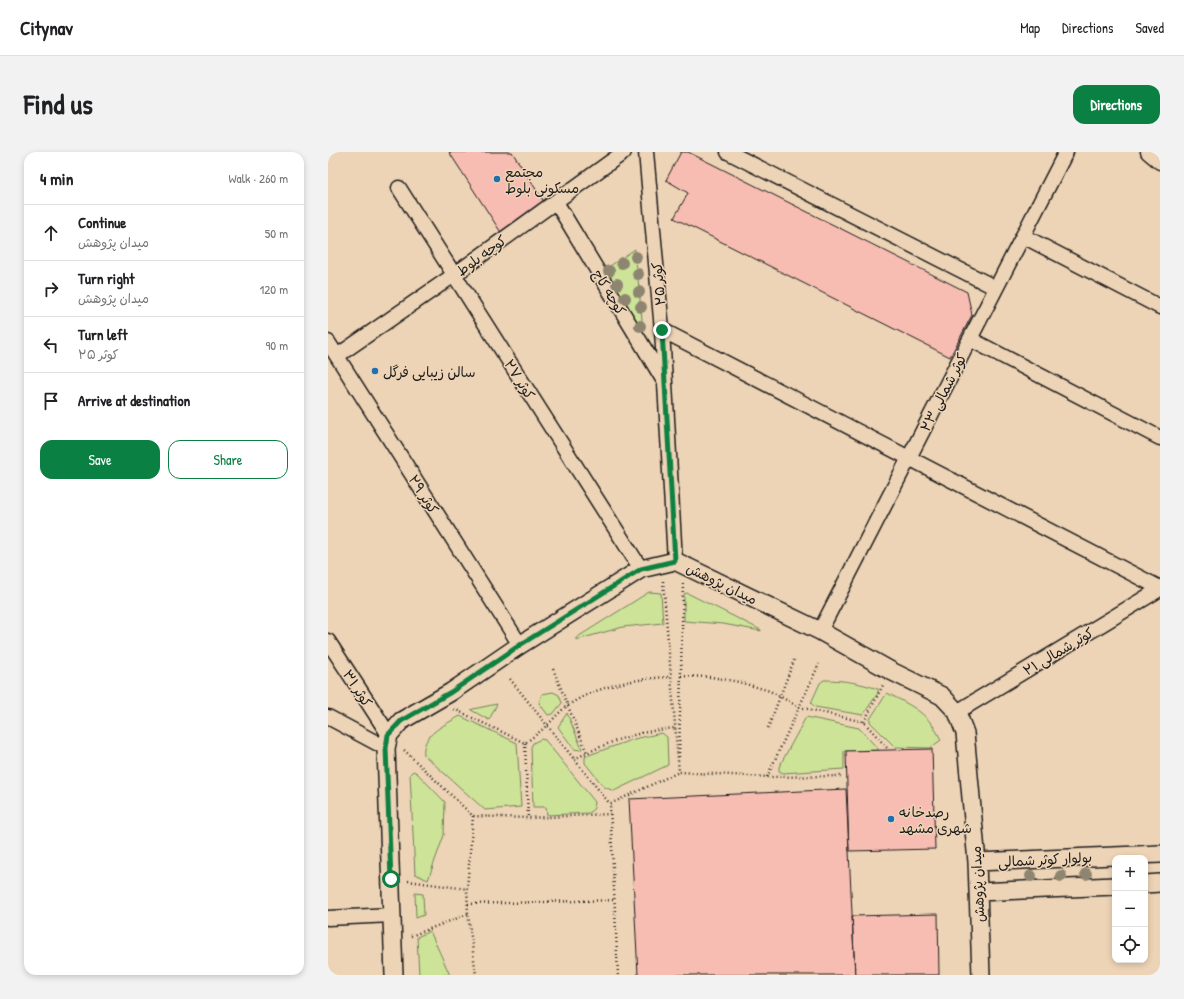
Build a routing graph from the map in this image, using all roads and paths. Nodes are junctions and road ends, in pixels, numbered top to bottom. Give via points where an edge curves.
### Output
1 (624, 152) edge
2 (646, 152) edge
3 (728, 152) edge
4 (1066, 152) edge
5 (1148, 152) edge
6 (1160, 162) edge
7 (400, 188) dead end
8 (556, 202) junction
9 (1023, 236) junction
10 (454, 275) junction
11 (996, 288) junction
12 (1160, 307) edge
13 (662, 330) junction
14 (970, 339) junction
15 (328, 342) edge
16 (337, 356) junction
17 (665, 383) junction
18 (1160, 438) edge
19 (908, 459) junction
20 (673, 563) junction
21 (641, 569) junction
22 (1160, 589) edge
23 (820, 631) junction
24 (328, 641) edge
25 (520, 645) junction
26 (794, 660) dead end
27 (819, 664) dead end
28 (553, 669) dead end
29 (891, 671) junction
30 (681, 676) junction
31 (671, 677) junction
32 (510, 679) dead end
33 (780, 696) junction
34 (436, 701) junction
35 (567, 706) junction
36 (799, 707) junction
37 (957, 712) junction
38 (328, 717) edge
39 (864, 722) junction
40 (547, 726) junction
41 (675, 728) junction
42 (768, 728) dead end
43 (387, 742) junction
44 (525, 743) junction
45 (888, 749) dead end
46 (587, 752) junction
47 (574, 759) junction
48 (679, 772) junction
49 (843, 776) dead end
50 (767, 777) junction
51 (610, 804) junction
52 (610, 814) junction
53 (473, 816) junction
54 (528, 818) junction
55 (1160, 854) edge
56 (977, 862) junction
57 (391, 879) junction
58 (1148, 884) edge
59 (1160, 884) edge
60 (1112, 886) edge
61 (467, 889) junction
62 (978, 892) junction
63 (615, 900) junction
64 (468, 904) junction
65 (468, 914) junction
66 (392, 916) junction
67 (328, 918) edge
68 (393, 942) junction
69 (394, 975) edge
70 (476, 975) edge
71 (618, 975) edge
72 (982, 975) edge

1 - 8 street, کوچه بلوط
2 - 13 street, کوثر ۲۵
3 - 11 street
4 - 9 street, کوثر شمالی ۲۳
5 - 6 street
7 - 10 street, کوثر ۲۷
8 - 10 street, کوچه بلوط
8 - 17 street, کوچه کاج
9 - 11 street, کوثر شمالی ۲۳
9 - 12 street
10 - 16 street, کوچه بلوط
10 - 21 street, کوثر ۲۷
11 - 14 street, کوثر شمالی ۲۳
13 - 17 street, کوثر ۲۵
13 - 19 street
14 - 18 street
14 - 19 street, کوثر شمالی ۲۳
15 - 16 street, کوثر ۲۹
16 - 25 street, کوثر ۲۹
17 - 20 street, کوثر ۲۵
19 - 22 street
19 - 23 street, کوثر شمالی ۲۳
20 - 21 street
20 - 23 street, میدان پژوهش
20 - 30 path
20 - 31 path
21 - 25 street
22 - 37 street, کوثر شمالی ۲۱
23 - 29 street, میدان پژوهش
24 - 43 street, کوثر ۳۱
25 - 34 street
26 - 33 path
27 - 36 path
28 - 35 path
29 - 37 street, میدان پژوهش via 942,696
29 - 39 path
30 - 33 path via 711,677 739,682
30 - 48 path
31 - 35 path via 622,684 592,693
31 - 41 path
32 - 40 path
33 - 36 path
33 - 42 path
34 - 43 street via 401,721
34 - 44 path
35 - 40 path
35 - 46 path
36 - 39 path
36 - 50 path
37 - 56 street, میدان پژوهش via 966,733
38 - 43 street
39 - 45 path
40 - 44 path
40 - 47 path
41 - 46 path via 625,736
41 - 48 path
43 - 53 path
43 - 57 street
44 - 54 path
46 - 47 path
47 - 51 path
48 - 50 path
48 - 51 path
49 - 50 path
51 - 52 path
52 - 54 path
52 - 63 path
53 - 54 path
53 - 61 path
55 - 56 street, بولوار کوثر شمالی
56 - 62 street, میدان پژوهش
57 - 61 path
57 - 66 street
58 - 59 street
60 - 62 street
61 - 64 path
62 - 72 street, میدان پژوهش
63 - 64 path
63 - 71 path
64 - 65 path
65 - 68 path
65 - 70 path
66 - 67 street
66 - 68 street
68 - 69 street

